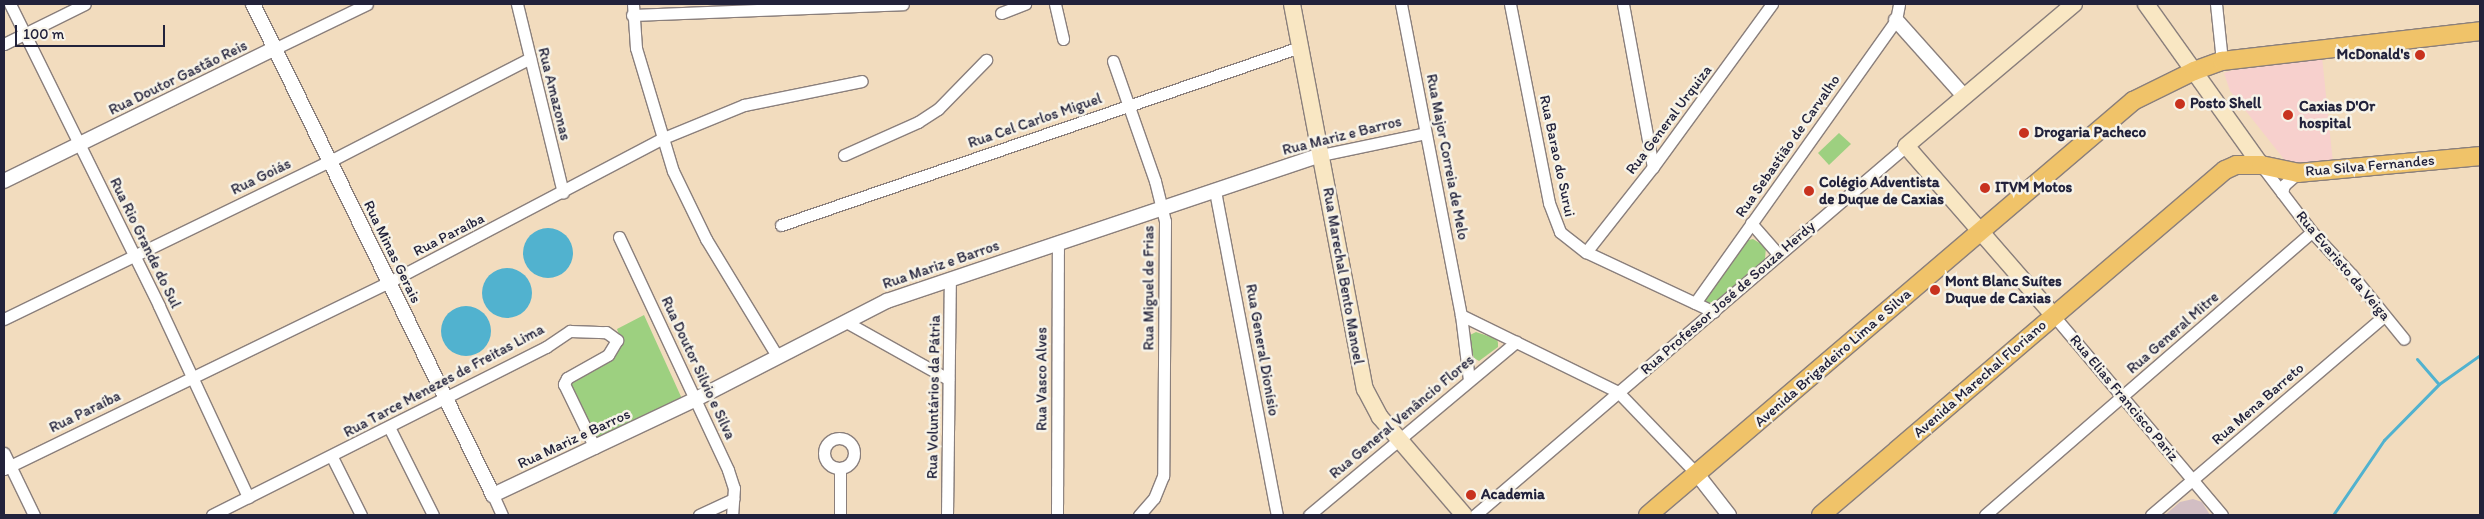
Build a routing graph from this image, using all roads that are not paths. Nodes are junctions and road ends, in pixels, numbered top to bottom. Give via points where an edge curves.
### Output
1 (10, 4) edge
2 (85, 4) edge
3 (253, 4) edge
4 (367, 4) edge
5 (516, 4) edge
6 (903, 4) edge
7 (1025, 4) edge
8 (1055, 4) edge
9 (1292, 4) edge
10 (1401, 4) edge
11 (1510, 4) edge
12 (1622, 4) edge
13 (1772, 4) edge
14 (2074, 4) edge
15 (2146, 4) edge
16 (2216, 4) edge
17 (633, 9) edge
18 (1899, 9) edge
19 (1001, 13) dead end
20 (2480, 31) edge
21 (25, 34) junction
22 (1063, 39) dead end
23 (4, 44) edge
24 (1300, 47) junction
25 (274, 49) junction
26 (530, 58) junction
27 (986, 60) dead end
28 (1113, 61) dead end
29 (2222, 61) junction
30 (2194, 71) junction
31 (862, 80) dead end
32 (1964, 96) junction
33 (1128, 105) junction
34 (1425, 133) junction
35 (661, 139) junction
36 (80, 144) junction
37 (1906, 146) junction
38 (844, 155) dead end
39 (1321, 155) junction
40 (2480, 156) edge
41 (330, 161) junction
42 (2261, 165) junction
43 (1653, 167) junction
44 (2298, 173) junction
45 (4, 182) edge
46 (1215, 191) junction
47 (563, 192) junction
48 (2282, 193) junction
49 (1163, 209) junction
50 (1751, 223) junction
51 (781, 225) dead end
52 (1982, 230) junction
53 (2312, 232) junction
54 (619, 237) dead end
55 (1058, 242) junction
56 (1586, 252) junction
57 (1778, 254) junction
58 (134, 255) junction
59 (950, 278) junction
60 (389, 282) junction
61 (1696, 303) junction
62 (1714, 312) junction
63 (1461, 315) junction
64 (2054, 316) junction
65 (2384, 316) junction
66 (4, 319) edge
67 (846, 322) junction
68 (2404, 339) dead end
69 (1516, 342) junction
70 (777, 356) junction
71 (193, 376) junction
72 (948, 379) junction
73 (1469, 380) junction
74 (1618, 392) junction
75 (446, 397) junction
76 (2122, 397) junction
77 (696, 399) junction
78 (389, 427) junction
79 (1398, 439) junction
80 (595, 448) junction
81 (4, 453) edge
82 (332, 456) junction
83 (7, 467) edge
84 (840, 469) dead end
85 (1697, 474) junction
86 (2193, 479) junction
87 (493, 495) junction
88 (248, 497) junction
89 (733, 499) junction
90 (34, 515) edge
91 (212, 515) edge
92 (361, 515) edge
93 (433, 515) edge
94 (502, 515) edge
95 (699, 515) edge
96 (732, 515) edge
97 (840, 515) edge
98 (947, 515) edge
99 (1057, 515) edge
100 (1139, 515) edge
101 (1278, 515) edge
102 (1309, 515) edge
103 (1464, 515) edge
104 (1475, 515) edge
105 (1648, 515) edge
106 (1729, 515) edge
107 (1820, 515) edge
108 (1985, 515) edge
109 (2151, 515) edge
110 (2222, 515) edge

1 - 21 street, Rua Rio Grande do Sul
2 - 21 street
3 - 25 street, Rua Minas Gerais
4 - 25 street, Rua Doutor Gastão Reis
5 - 26 street, Rua Amazonas
6 - 17 street
7 - 19 street
8 - 22 street
9 - 24 main road, Rua Marechal Bento Manoel
10 - 34 street, Rua Major Correia de Melo
11 - 56 street, Rua Barao do Surui via 1553,220 1570,243
12 - 43 street
13 - 43 street, Rua General Urquiza
14 - 32 main road, Rua Professor José de Souza Herdy
15 - 30 main road, Rua Evaristo da Veiga
16 - 29 street
17 - 35 street via 636,48
18 - 32 street
18 - 50 street, Rua Sebastião de Carvalho
20 - 29 main road, Avenida Brigadeiro Lima e Silva
21 - 23 street
21 - 36 street, Rua Rio Grande do Sul
24 - 33 street, Rua Cel Carlos Miguel
24 - 39 main road, Rua Marechal Bento Manoel
25 - 36 street, Rua Doutor Gastão Reis
25 - 41 street, Rua Minas Gerais
26 - 41 street, Rua Goiás
26 - 47 street, Rua Amazonas
27 - 38 street via 938,109
28 - 33 street, Rua Miguel de Frias
29 - 30 main road, Avenida Brigadeiro Lima e Silva
30 - 42 main road, Rua Evaristo da Veiga
30 - 52 main road, Avenida Brigadeiro Lima e Silva via 2133,101
31 - 35 street, Rua Paraíba via 744,105
32 - 37 main road, Rua Professor José de Souza Herdy
33 - 49 street, Rua Miguel de Frias
33 - 51 street, Rua Cel Carlos Miguel
34 - 39 street, Rua Mariz e Barros
34 - 63 street, Rua Major Correia de Melo
35 - 47 street, Rua Paraíba
35 - 70 street via 696,223
36 - 45 street, Rua Doutor Gastão Reis
36 - 58 street, Rua Rio Grande do Sul
37 - 52 main road, Rua Elias Francisco Pariz
37 - 57 street, Rua Professor José de Souza Herdy
39 - 46 street, Rua Mariz e Barros
39 - 79 main road, Rua Marechal Bento Manoel via 1365,389 1374,408
40 - 44 main road, Rua Silva Fernandes
41 - 58 street, Rua Goiás
41 - 60 street, Rua Minas Gerais
42 - 44 main road, Rua Silva Fernandes
42 - 48 street, Rua Evaristo da Veiga
42 - 64 main road, Avenida Marechal Floriano via 2236,165 2221,173
43 - 56 street, Rua General Urquiza
44 - 48 street via 2284,185
46 - 49 street, Rua Mariz e Barros
46 - 101 street, Rua General Dionísio
47 - 60 street, Rua Paraíba
48 - 53 street, Rua Evaristo da Veiga
49 - 55 street, Rua Mariz e Barros
49 - 100 street, Rua Miguel de Frias via 1163,476 1154,498
50 - 57 street
50 - 61 street, Rua Sebastião de Carvalho
52 - 64 main road, Rua Elias Francisco Pariz
52 - 85 main road, Avenida Brigadeiro Lima e Silva
53 - 65 street, Rua Evaristo da Veiga
53 - 76 street, Rua General Mitre
54 - 77 street, Rua Doutor Silvio e Silva
55 - 59 street, Rua Mariz e Barros
55 - 99 street, Rua Vasco Alves
56 - 61 street, Rua Barao do Surui
57 - 62 street, Rua Professor José de Souza Herdy
58 - 66 street, Rua Goiás
58 - 71 street, Rua Rio Grande do Sul
59 - 67 street, Rua Mariz e Barros via 887,301
59 - 72 street, Rua Voluntários da Pátria
60 - 71 street, Rua Paraíba
60 - 75 street, Rua Minas Gerais
61 - 62 street, Rua Barao do Surui
62 - 74 street, Rua Professor José de Souza Herdy
63 - 69 street
63 - 73 street, Rua Major Correia de Melo
64 - 76 street, Rua Elias Francisco Pariz
64 - 107 main road, Avenida Marechal Floriano
65 - 68 street, Rua Evaristo da Veiga
65 - 86 street, Rua Mena Barreto
67 - 70 street, Rua Mariz e Barros
67 - 72 street
69 - 73 street, Rua General Venâncio Flores
69 - 74 street
70 - 77 street, Rua Mariz e Barros
71 - 83 street, Rua Paraíba
71 - 88 street, Rua Rio Grande do Sul
72 - 98 street, Rua Voluntários da Pátria
73 - 79 street, Rua General Venâncio Flores
74 - 85 street
74 - 104 street, Rua Professor José de Souza Herdy
75 - 78 street, Rua Tarce Menezes de Freitas Lima
75 - 80 street, Rua Tarce Menezes de Freitas Lima via 546,347 570,331 611,334 617,340 611,352 567,378 564,384
75 - 87 street, Rua Minas Gerais
76 - 86 street, Rua Elias Francisco Pariz
76 - 108 street, Rua General Mitre
77 - 80 street, Rua Mariz e Barros
77 - 89 street, Rua Doutor Silvio e Silva via 732,480
78 - 82 street, Rua Tarce Menezes de Freitas Lima
78 - 93 street
79 - 102 street, Rua General Venâncio Flores
79 - 103 main road, Rua Marechal Bento Manoel
80 - 87 street, Rua Mariz e Barros
81 - 83 street
82 - 88 street, Rua Tarce Menezes de Freitas Lima
82 - 92 street
83 - 90 street
84 - 97 street
85 - 105 main road, Avenida Brigadeiro Lima e Silva
85 - 106 street
86 - 109 street, Rua Mena Barreto
86 - 110 street, Rua Elias Francisco Pariz
87 - 94 street, Rua Minas Gerais
88 - 91 street, Rua Tarce Menezes de Freitas Lima
89 - 95 street
89 - 96 street, Rua Doutor Silvio e Silva

